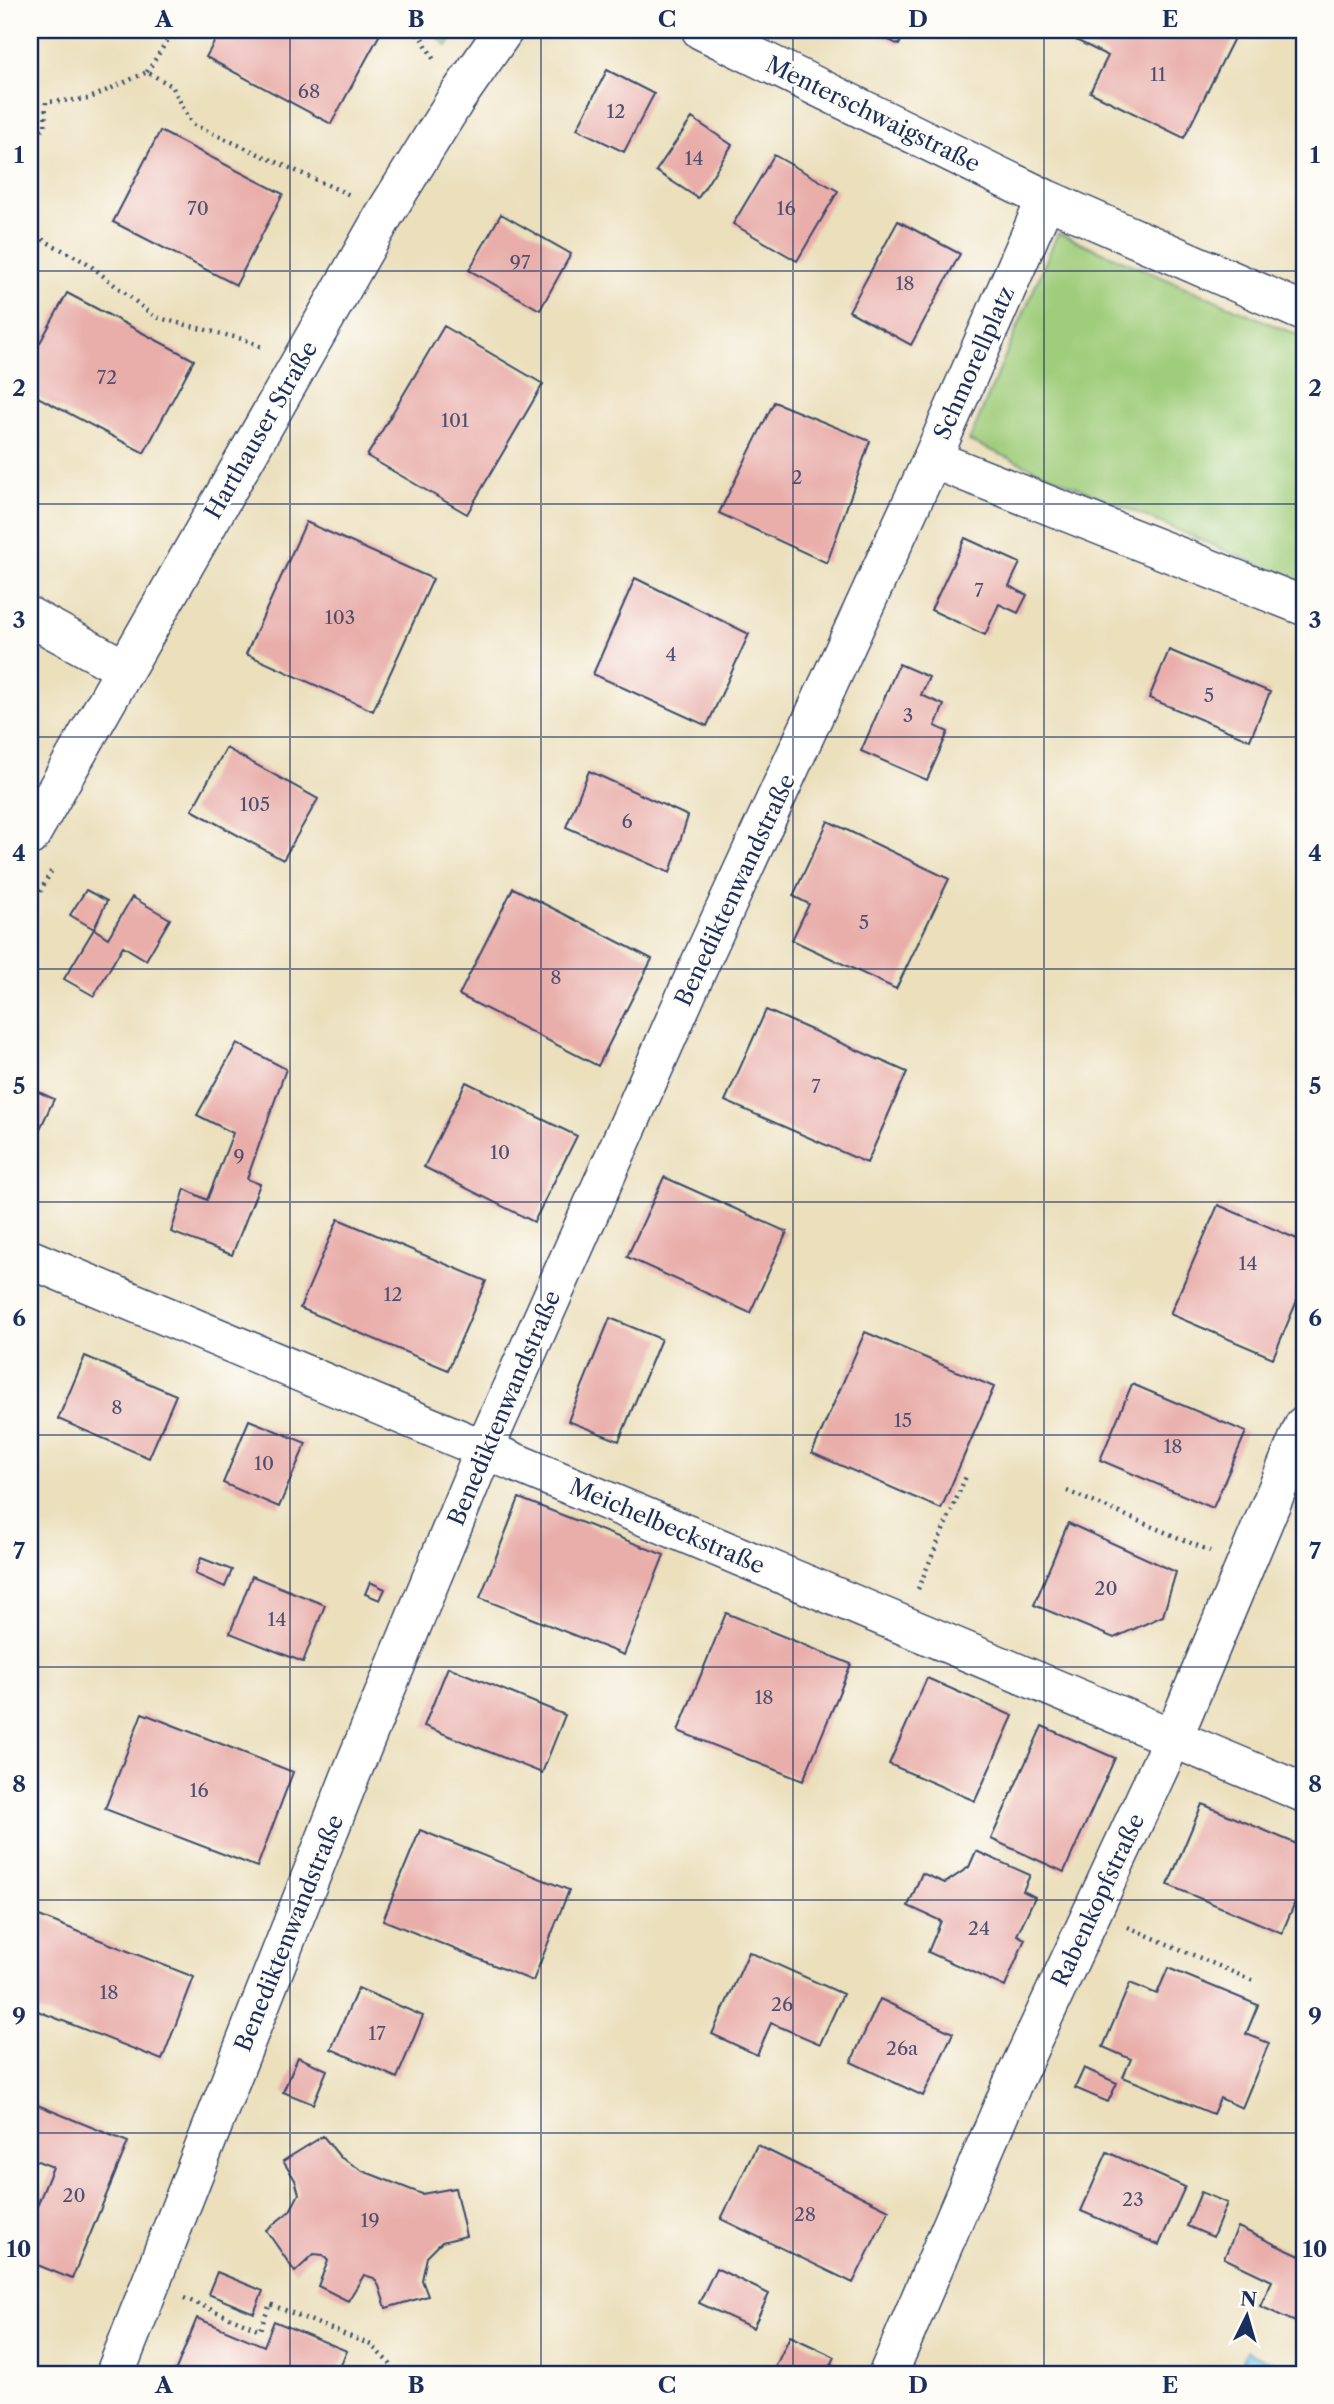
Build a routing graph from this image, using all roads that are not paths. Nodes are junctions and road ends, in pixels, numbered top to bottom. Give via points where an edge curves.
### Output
1 (504, 30) edge
2 (701, 30) edge
3 (1046, 199) junction
4 (1304, 312) edge
5 (933, 459) junction
6 (1304, 606) edge
7 (30, 617) edge
8 (125, 669) junction
9 (30, 836) edge
10 (30, 1259) edge
11 (1304, 1425) edge
12 (484, 1450) junction
13 (1173, 1738) junction
14 (1304, 1793) edge
15 (115, 2374) edge
16 (888, 2374) edge

1 - 8 street, Harthauser Straße via 384,215
2 - 3 street, Menterschwaigstraße
3 - 4 street
3 - 5 street, Schmorellplatz
5 - 6 street, Schmorellplatz
5 - 12 street, Benediktenwandstraße via 703,957
7 - 8 street
8 - 9 street, Harthauser Straße
10 - 12 street, Meichelbeckstraße
11 - 13 street, Rabenkopfstraße
12 - 13 street, Meichelbeckstraße
12 - 15 street, Benediktenwandstraße
13 - 14 street, Meichelbeckstraße
13 - 16 street, Rabenkopfstraße via 1011,2087

